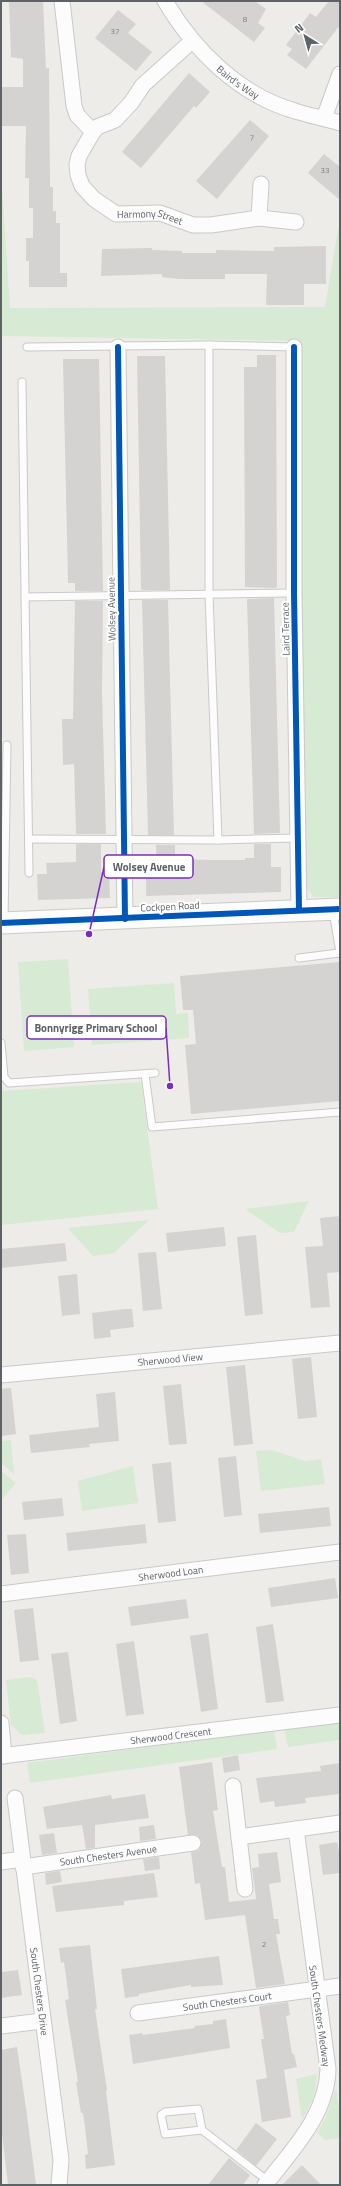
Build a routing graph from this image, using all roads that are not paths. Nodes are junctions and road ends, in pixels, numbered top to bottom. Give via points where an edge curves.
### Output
1 (62, 1) edge
2 (165, 1) edge
3 (192, 41) junction
4 (340, 74) edge
5 (324, 118) junction
6 (340, 123) edge
7 (93, 132) junction
8 (261, 184) dead end
9 (259, 218) junction
10 (296, 222) dead end
11 (209, 345) junction
12 (27, 347) dead end
13 (118, 347) junction
14 (294, 347) joint
15 (22, 382) dead end
16 (294, 593) junction
17 (209, 594) junction
18 (121, 596) junction
19 (25, 597) junction
20 (7, 745) dead end
21 (298, 838) junction
22 (29, 839) junction
23 (124, 840) junction
24 (218, 840) junction
25 (29, 873) dead end
26 (336, 909) edge
27 (299, 910) junction
28 (125, 919) junction
29 (3, 923) edge
30 (339, 953) edge
31 (299, 958) dead end
32 (1, 1043) edge
33 (155, 1073) dead end
34 (145, 1074) junction
35 (340, 1112) edge
36 (340, 1343) edge
37 (1, 1375) edge
38 (340, 1552) edge
39 (1, 1594) edge
40 (340, 1715) edge
41 (1, 1723) edge
42 (2, 1756) edge
43 (233, 1786) dead end
44 (15, 1798) dead end
45 (340, 1823) edge
46 (296, 1829) junction
47 (239, 1837) junction
48 (193, 1843) dead end
49 (1, 1862) edge
50 (23, 1863) junction
51 (245, 1890) dead end
52 (340, 1986) edge
53 (316, 1989) junction
54 (138, 2013) dead end
55 (42, 2021) junction
56 (1, 2026) edge
57 (202, 2130) junction
58 (267, 2183) edge
59 (59, 2185) edge

1 - 7 street via 74,106 77,114
2 - 3 street, Baird's Way
3 - 5 street, Baird's Way via 210,61 262,98 295,111
3 - 7 street, Harmony Street via 143,85 131,104 115,120
4 - 5 street
5 - 6 street, Baird's Way
7 - 9 street, Harmony Street via 79,156 78,175 86,190 116,214 148,211 193,225
8 - 9 street
9 - 10 street, Harmony Street
11 - 13 lane
11 - 14 lane
11 - 17 lane
12 - 13 lane
13 - 18 street, Wolsey Avenue
14 - 16 street, Laird Terrace
15 - 19 lane
16 - 17 lane
16 - 21 street, Laird Terrace
17 - 18 lane
17 - 24 lane
18 - 19 lane
18 - 23 street, Wolsey Avenue
19 - 22 lane
20 - 29 lane
21 - 24 lane
21 - 27 street, Laird Terrace
22 - 23 lane
22 - 25 lane
23 - 24 lane
23 - 28 street, Wolsey Avenue
26 - 27 main road, Cockpen Road
26 - 30 lane
27 - 28 main road, Cockpen Road
28 - 29 main road, Cockpen Road
30 - 31 lane
32 - 34 lane via 4,1077 9,1084
33 - 34 lane
34 - 35 lane via 152,1127
36 - 37 street, Sherwood View
38 - 39 street, Sherwood Loan
40 - 42 street, Sherwood Crescent
41 - 42 street
43 - 47 street
44 - 50 street, South Chesters Drive
45 - 46 street
46 - 47 street
46 - 53 street, South Chesters Medway
47 - 51 street
48 - 50 street, South Chesters Avenue
49 - 50 street, South Chesters Avenue
50 - 55 street, South Chesters Drive
52 - 53 street, South Chesters Court
53 - 54 street, South Chesters Court
53 - 58 street, South Chesters Medway via 328,2069 324,2097 316,2116
55 - 56 street
55 - 59 street, South Chesters Drive via 61,2160
57 - 57 lane via 165,2134 161,2114 198,2108
57 - 58 lane

